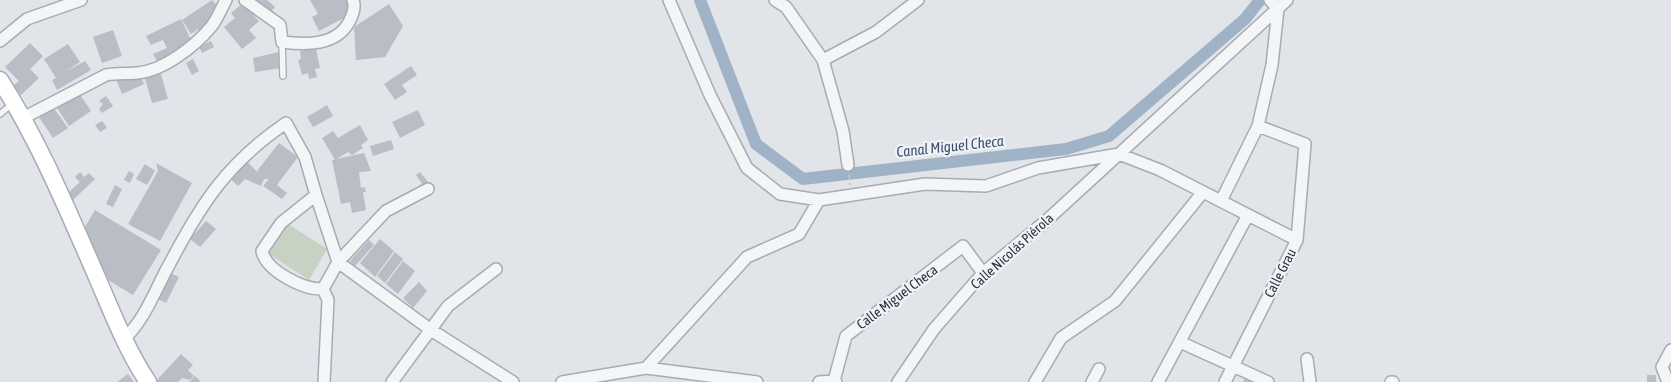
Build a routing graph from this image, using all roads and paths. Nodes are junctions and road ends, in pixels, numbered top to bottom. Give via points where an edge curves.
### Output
1 (81, 0) edge
2 (226, 0) edge
3 (245, 0) edge
4 (354, 0) edge
5 (668, 0) edge
6 (775, 0) edge
7 (918, 0) edge
8 (1270, 0) edge
9 (1287, 0) edge
10 (1278, 9) junction
11 (0, 41) edge
12 (282, 42) junction
13 (823, 60) junction
14 (283, 76) dead end
15 (0, 80) edge
16 (14, 102) junction
17 (0, 114) edge
18 (23, 118) junction
19 (1258, 126) junction
20 (1119, 154) junction
21 (848, 165) joint
22 (428, 189) dead end
23 (851, 192) dead end
24 (1203, 192) junction
25 (316, 195) junction
26 (820, 200) junction
27 (1221, 201) junction
28 (1248, 215) junction
29 (1297, 240) junction
30 (338, 262) junction
31 (496, 269) dead end
32 (983, 274) junction
33 (323, 289) junction
34 (431, 330) junction
35 (123, 340) junction
36 (1180, 342) junction
37 (1671, 350) edge
38 (1307, 359) dead end
39 (1233, 366) junction
40 (646, 368) junction
41 (1099, 369) dead end
42 (579, 380) edge
43 (835, 381) edge
44 (148, 382) edge
45 (324, 382) edge
46 (392, 382) edge
47 (513, 382) edge
48 (562, 382) edge
49 (757, 382) edge
50 (819, 382) edge
51 (898, 382) edge
52 (1035, 382) edge
53 (1092, 382) edge
54 (1158, 382) edge
55 (1225, 382) edge
56 (1268, 382) edge
57 (1310, 382) edge
58 (1668, 382) edge

1 - 11 street via 27,19
2 - 18 street via 211,26 188,48 156,69 106,76
3 - 12 street via 280,25
4 - 12 street via 350,20 335,37 322,42
5 - 26 street via 747,168 780,194
6 - 13 street via 786,8
7 - 13 street via 876,32
8 - 10 street
9 - 10 street, Calle Nicolás Piérola
10 - 19 street via 1272,65
10 - 20 street, Calle Nicolás Piérola
12 - 14 lane
13 - 21 street via 843,131
15 - 16 street
16 - 17 lane
16 - 18 street
18 - 35 street via 67,209
19 - 27 street
19 - 29 street, Calle Grau via 1304,144
20 - 24 street
20 - 26 street via 1038,168 986,186 925,184
20 - 32 street, Calle Nicolás Piérola via 1048,220
21 - 23 path
22 - 30 street via 386,211
24 - 27 street
24 - 52 street via 1115,302 1061,338
25 - 30 street
25 - 33 street via 281,223 262,251 264,260 300,285 314,290
25 - 35 street via 305,157 286,123 236,162 214,190 192,221 145,312
26 - 40 street via 799,234 747,257
27 - 28 street
28 - 29 street
28 - 36 street
29 - 39 street, Calle Grau
30 - 33 street
30 - 34 street
31 - 34 street via 448,306
32 - 43 street, Calle Miguel Checa via 963,246 846,336
32 - 51 street, Calle Nicolás Piérola via 934,329
33 - 45 street via 328,300
34 - 46 street
34 - 47 street
35 - 44 street
36 - 39 street
36 - 54 street
37 - 58 street via 1662,367
38 - 57 street
39 - 55 street, Calle Grau
39 - 56 street
40 - 42 street
40 - 49 street
41 - 53 street
42 - 48 street
43 - 50 street

